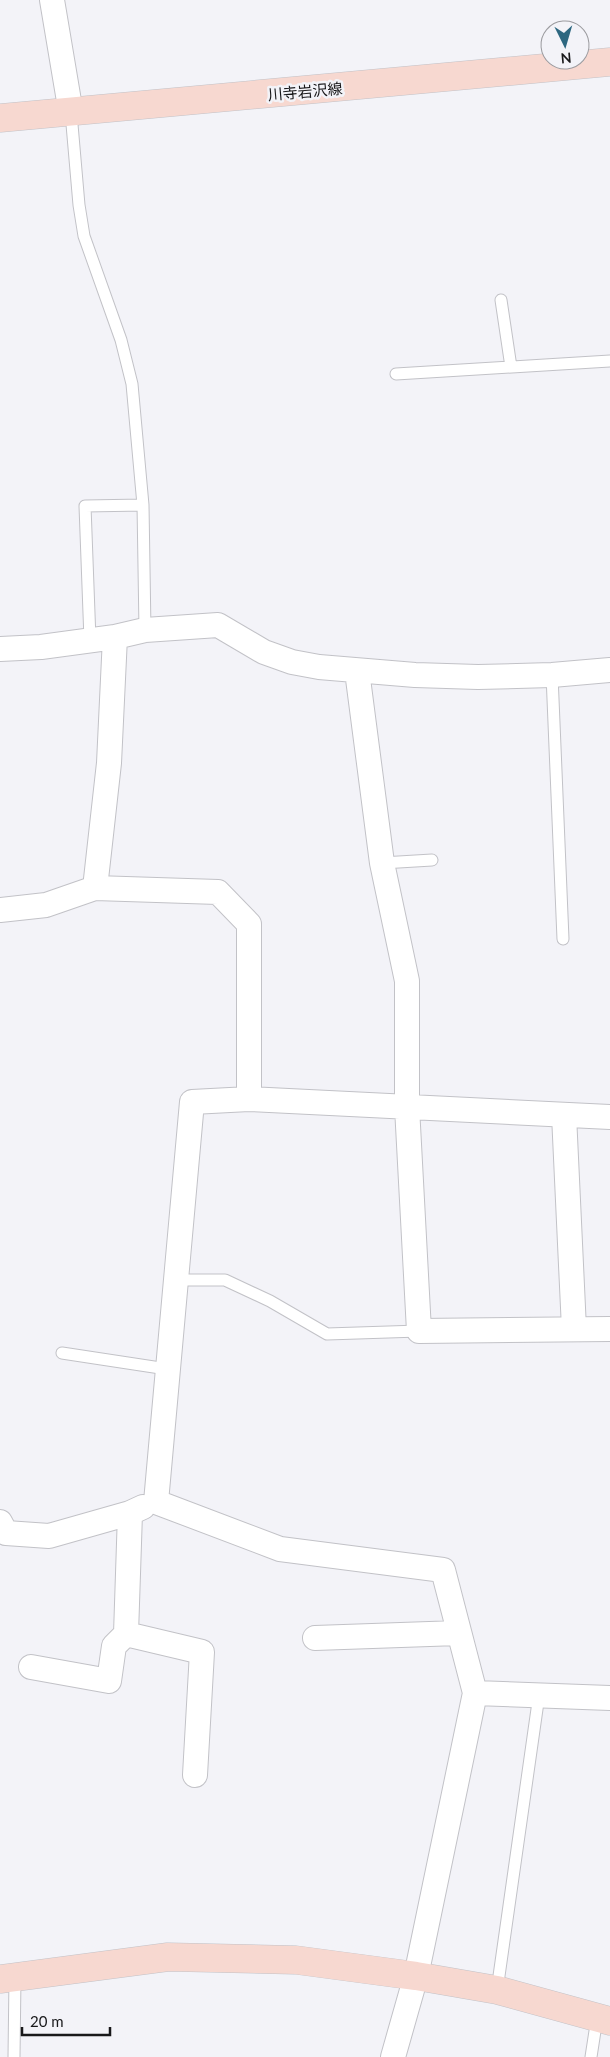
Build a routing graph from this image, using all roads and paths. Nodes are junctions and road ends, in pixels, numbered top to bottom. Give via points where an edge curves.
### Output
1 (52, 0) edge
2 (610, 62) edge
3 (71, 113) junction
4 (0, 118) edge
5 (501, 300) dead end
6 (610, 361) edge
7 (511, 367) junction
8 (396, 374) dead end
9 (143, 505) junction
10 (146, 630) junction
11 (115, 637) junction
12 (90, 640) junction
13 (0, 649) edge
14 (357, 670) junction
15 (610, 670) edge
16 (552, 675) junction
17 (432, 860) dead end
18 (382, 863) junction
19 (96, 888) junction
20 (0, 910) edge
21 (563, 939) dead end
22 (249, 1099) junction
23 (407, 1107) junction
24 (564, 1115) junction
25 (610, 1117) edge
26 (176, 1280) junction
27 (610, 1328) edge
28 (574, 1329) junction
29 (419, 1331) junction
30 (62, 1353) dead end
31 (167, 1369) junction
32 (156, 1502) junction
33 (130, 1513) junction
34 (0, 1522) edge
35 (458, 1633) junction
36 (126, 1634) junction
37 (315, 1638) dead end
38 (31, 1667) dead end
39 (475, 1693) junction
40 (539, 1695) junction
41 (610, 1698) edge
42 (194, 1775) dead end
43 (416, 1976) junction
44 (7, 1979) edge
45 (497, 1990) junction
46 (604, 2020) edge
47 (14, 2057) edge
48 (393, 2057) edge
49 (590, 2057) edge

1 - 3 street
2 - 3 street, 川寺岩沢線
3 - 4 street, 川寺岩沢線
3 - 9 lane via 84,236 121,340 132,384
5 - 7 lane
6 - 7 lane
7 - 8 lane
9 - 10 lane
9 - 12 lane via 85,506
10 - 11 street
10 - 14 street via 218,625 264,652 292,662
11 - 12 street
11 - 19 street via 109,764
12 - 13 street
14 - 16 street via 478,677
14 - 18 street
15 - 16 street
16 - 21 lane
17 - 18 lane
18 - 23 street via 406,981
19 - 20 street via 46,906
19 - 22 street via 218,892 249,924
22 - 23 street
22 - 26 street via 192,1102
23 - 24 street
23 - 29 street
24 - 25 street
24 - 28 street
26 - 29 lane via 226,1280 328,1334
26 - 31 street
27 - 28 street
28 - 29 street
30 - 31 lane
31 - 32 street
32 - 33 street
32 - 35 street via 280,1549 443,1570
33 - 34 street via 49,1536 6,1533
33 - 36 street
35 - 37 street
35 - 39 street
36 - 38 street via 114,1646 109,1681
36 - 42 street via 202,1652
39 - 40 street
39 - 43 street
40 - 41 street
40 - 45 lane
43 - 44 street via 296,1960 168,1957
43 - 45 street
43 - 48 street
44 - 47 lane
45 - 46 street
46 - 49 lane

